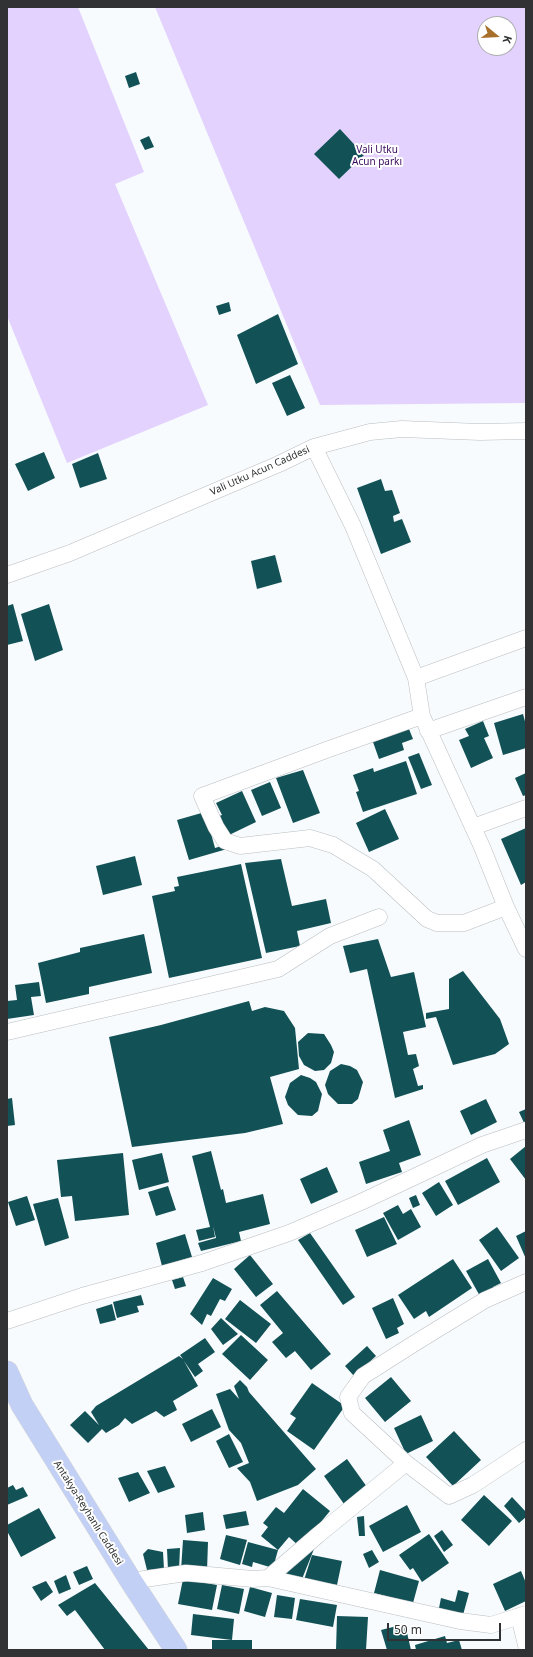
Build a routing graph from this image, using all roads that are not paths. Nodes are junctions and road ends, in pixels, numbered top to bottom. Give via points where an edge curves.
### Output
1 (526, 430) edge
2 (314, 447) junction
3 (7, 575) edge
4 (526, 638) edge
5 (416, 678) junction
6 (526, 696) edge
7 (425, 724) junction
8 (526, 808) edge
9 (474, 827) junction
10 (506, 907) junction
11 (380, 917) dead end
12 (526, 948) edge
13 (7, 1032) edge
14 (526, 1130) edge
15 (526, 1282) edge
16 (7, 1321) edge
17 (7, 1372) edge
18 (526, 1450) edge
19 (406, 1463) junction
20 (268, 1578) junction
21 (130, 1581) junction
22 (522, 1615) edge
23 (526, 1645) edge
24 (176, 1650) edge

1 - 2 street, Vali Utku Acun Caddesi via 480,432 402,429 370,432
2 - 3 street, Vali Utku Acun Caddesi via 77,550
2 - 5 street via 354,526
4 - 5 street
5 - 7 street
6 - 7 street
7 - 9 street
7 - 10 street via 329,749 202,796 225,841 240,846 310,838 333,845 372,869 427,919 437,923 464,923
8 - 9 street
9 - 10 street
10 - 12 street
11 - 13 street via 330,936 278,969
14 - 16 street via 482,1144 289,1233 202,1263 82,1296
15 - 19 street via 485,1300 363,1376 348,1397 352,1413
17 - 21 main road, Antakya-Reyhanlı Caddesi via 22,1405
18 - 19 street via 473,1485 449,1496
19 - 20 street
20 - 21 street via 186,1573
20 - 22 street via 460,1621 491,1625
21 - 24 main road, Antakya-Reyhanlı Caddesi
22 - 23 street

